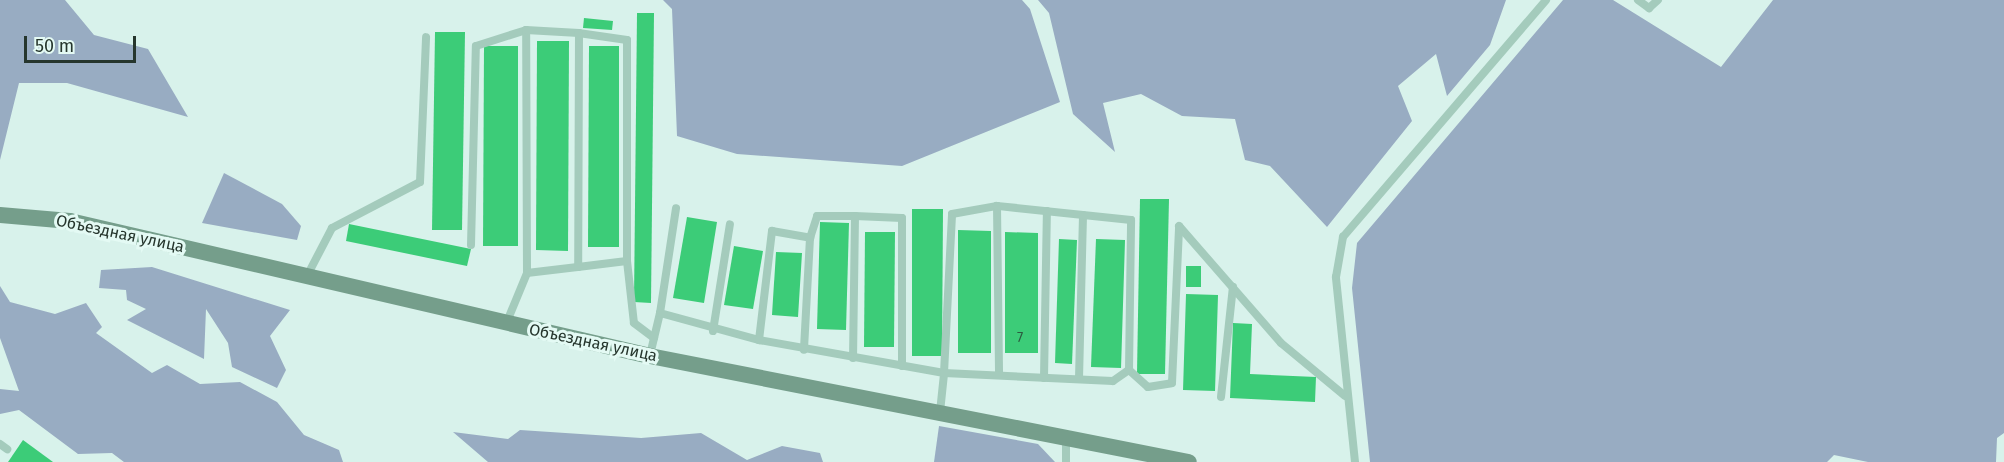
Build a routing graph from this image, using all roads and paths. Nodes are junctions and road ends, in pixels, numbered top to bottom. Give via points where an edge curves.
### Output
1 (1546, 0) edge
2 (1638, 0) edge
3 (1658, 0) edge
4 (526, 30) junction
5 (579, 33) junction
6 (426, 37) dead end
7 (997, 206) junction
8 (676, 208) dead end
9 (1047, 211) junction
10 (0, 214) edge
11 (1083, 215) junction
12 (855, 216) junction
13 (730, 224) dead end
14 (810, 238) junction
15 (471, 245) dead end
16 (627, 261) junction
17 (578, 267) junction
18 (527, 273) junction
19 (306, 277) junction
20 (1233, 287) junction
21 (660, 313) junction
22 (506, 324) junction
23 (713, 331) junction
24 (654, 338) junction
25 (759, 340) junction
26 (804, 350) junction
27 (650, 356) junction
28 (853, 358) junction
29 (902, 366) junction
30 (1129, 370) junction
31 (944, 373) junction
32 (999, 375) junction
33 (1044, 378) junction
34 (1079, 380) junction
35 (1345, 396) junction
36 (1221, 397) dead end
37 (940, 412) junction
38 (1066, 438) junction
39 (1066, 462) edge
40 (1189, 462) edge
41 (1355, 462) edge

1 - 35 lane via 1343,237 1336,277
2 - 3 lane via 1650,8
4 - 5 lane
4 - 15 lane via 476,46
4 - 18 lane
5 - 16 lane via 627,40
5 - 17 lane
6 - 19 lane via 420,182 332,228
7 - 9 lane
7 - 31 lane via 952,214
7 - 32 lane
8 - 21 lane
9 - 11 lane
9 - 33 lane
10 - 19 main road, Объездная улица via 70,222
11 - 30 lane via 1131,220
11 - 34 lane
12 - 14 lane via 817,216
12 - 28 lane
12 - 29 lane via 902,218
13 - 23 lane
14 - 25 lane via 772,231
14 - 26 lane
16 - 17 lane
16 - 24 lane via 634,323
17 - 18 lane
18 - 22 lane
19 - 22 main road, Объездная улица
20 - 30 lane via 1179,226 1172,383 1148,387
20 - 35 lane via 1281,343
20 - 36 lane
21 - 23 lane
21 - 24 lane
22 - 27 main road, Объездная улица
23 - 25 lane
24 - 27 lane
25 - 26 lane
26 - 28 lane
27 - 37 main road, Объездная улица
28 - 29 lane
29 - 31 lane
30 - 34 lane via 1113,381
31 - 32 lane
31 - 37 lane
32 - 33 lane
33 - 34 lane
35 - 41 lane
37 - 38 main road, Объездная улица
38 - 39 lane
38 - 40 main road, Объездная улица

